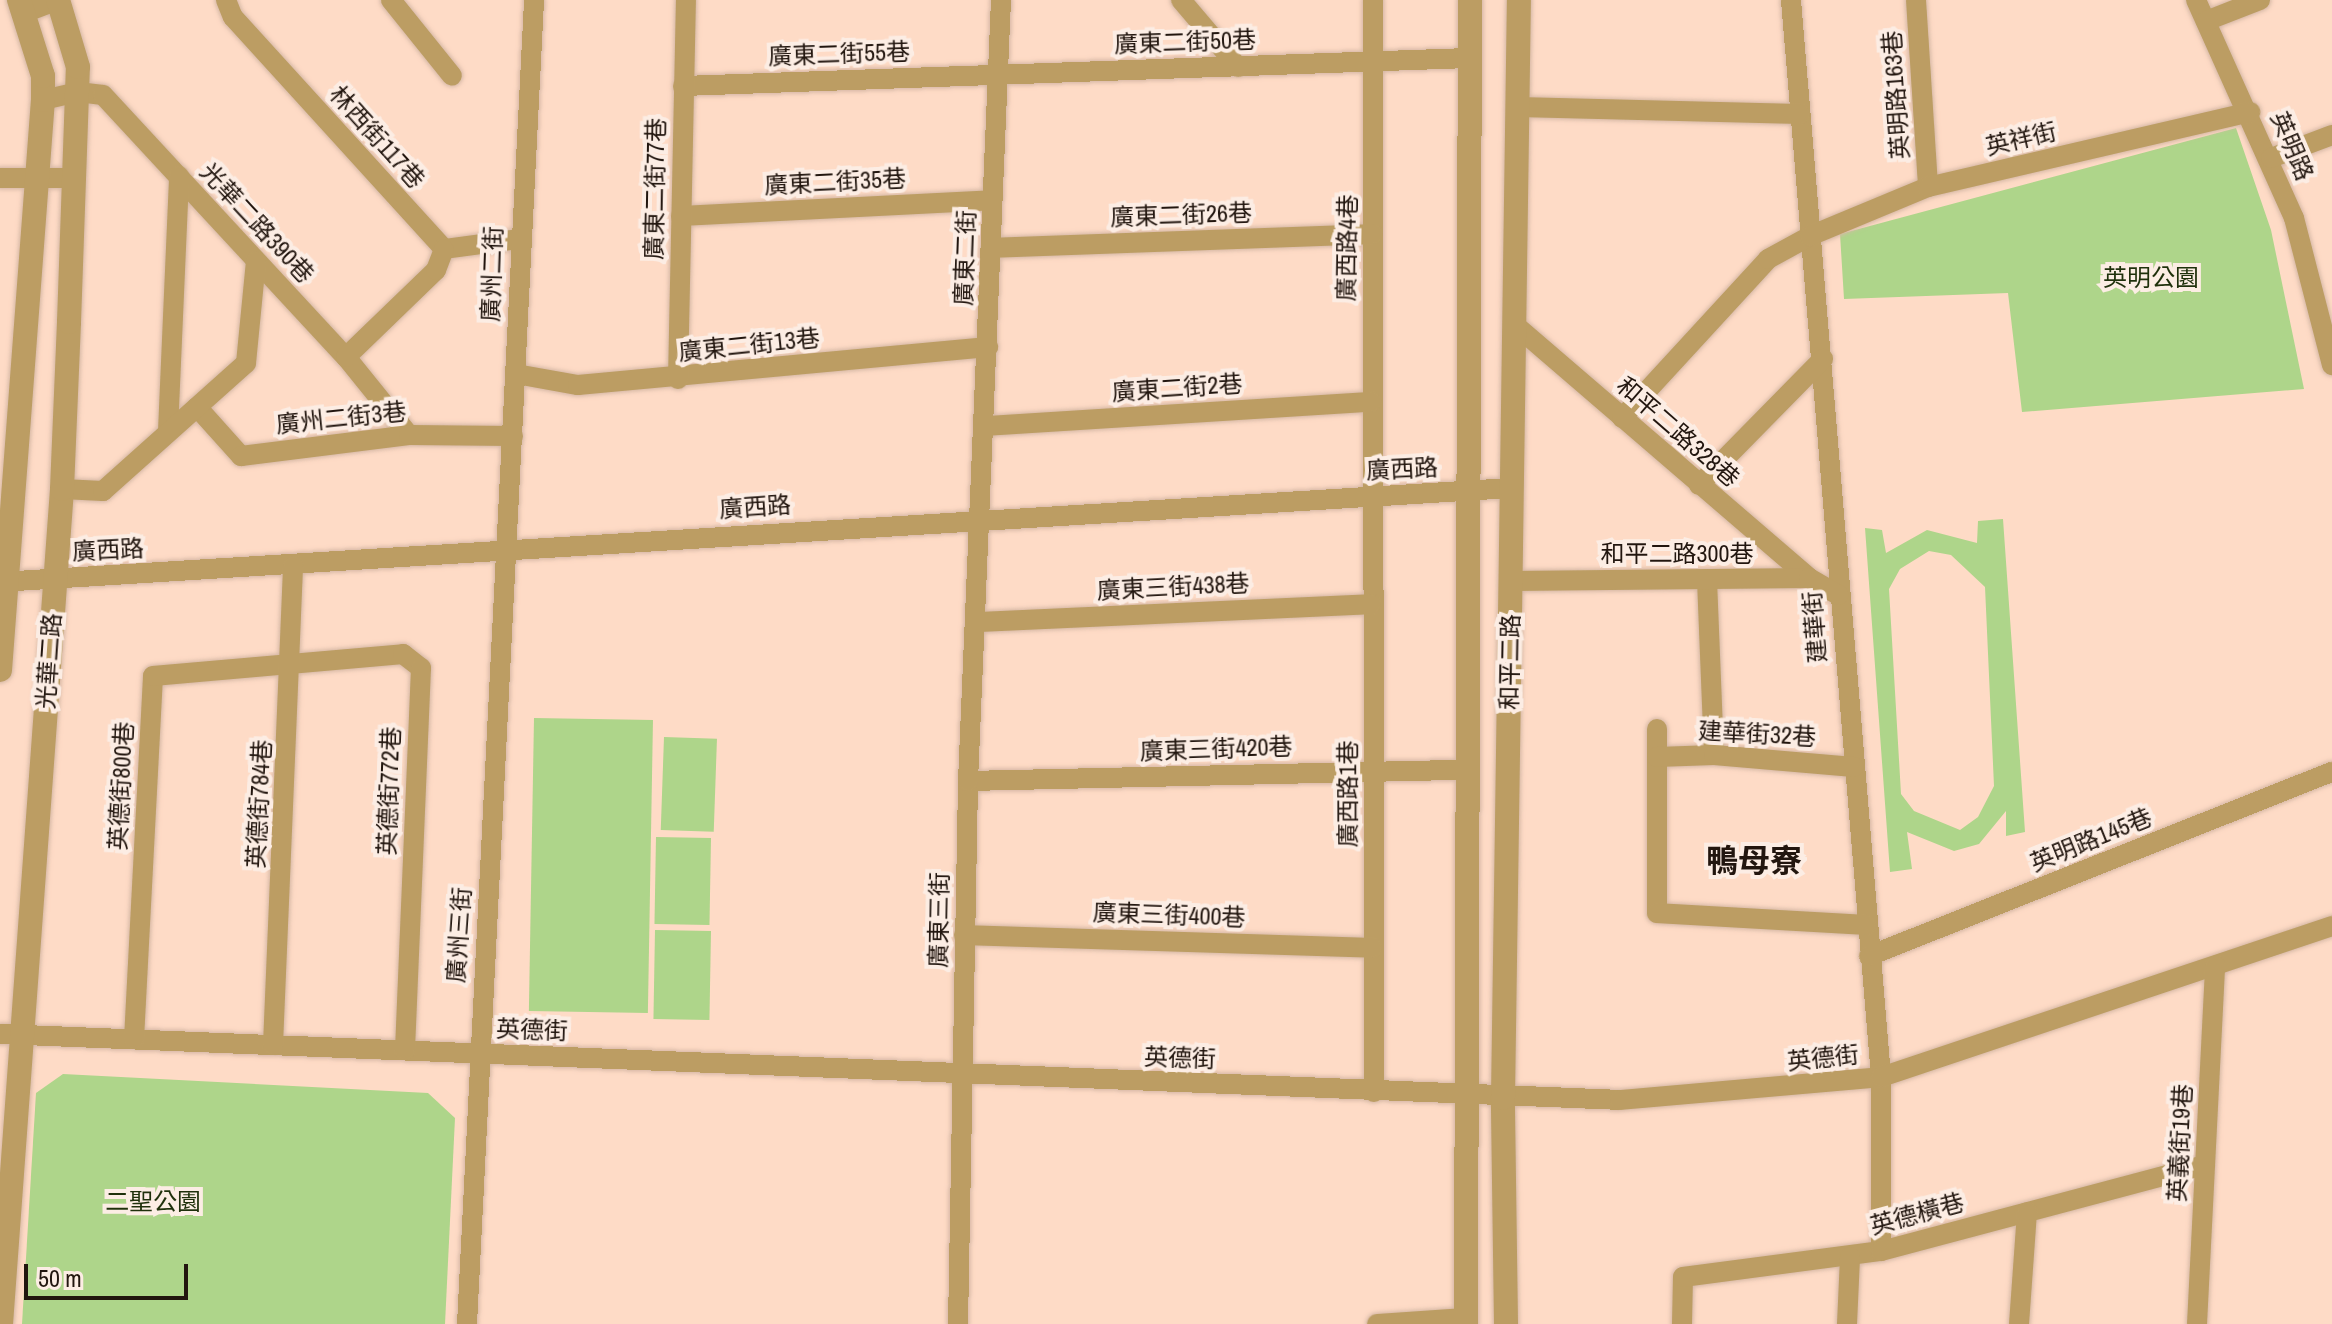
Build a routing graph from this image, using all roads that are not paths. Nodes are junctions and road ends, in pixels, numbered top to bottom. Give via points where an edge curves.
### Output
1 (58, 0) edge
2 (226, 0) edge
3 (391, 0) edge
4 (534, 0) edge
5 (686, 0) edge
6 (1001, 0) edge
7 (1181, 0) edge
8 (1373, 0) edge
9 (1470, 0) edge
10 (1519, 0) edge
11 (1791, 0) edge
12 (1916, 0) edge
13 (2196, 0) edge
14 (2260, 0) edge
15 (22, 6) edge
16 (2206, 21) junction
17 (1469, 58) junction
18 (1374, 62) junction
19 (1238, 67) junction
20 (998, 74) junction
21 (452, 76) dead end
22 (683, 86) junction
23 (78, 92) junction
24 (43, 100) junction
25 (1518, 107) junction
26 (2250, 112) junction
27 (1800, 114) junction
28 (2332, 135) edge
29 (2271, 158) junction
30 (179, 176) junction
31 (39, 177) junction
32 (0, 178) edge
33 (75, 178) junction
34 (1928, 187) junction
35 (992, 200) junction
36 (681, 216) junction
37 (1373, 234) junction
38 (1810, 236) junction
39 (519, 239) junction
40 (991, 248) junction
41 (444, 249) junction
42 (256, 261) junction
43 (1514, 324) junction
44 (988, 347) junction
45 (346, 357) junction
46 (1823, 359) junction
47 (2332, 365) edge
48 (516, 374) junction
49 (678, 379) junction
50 (1371, 402) junction
51 (197, 407) junction
52 (1622, 418) junction
53 (986, 426) junction
54 (168, 431) junction
55 (409, 435) junction
56 (513, 436) junction
57 (1699, 485) junction
58 (1513, 488) junction
59 (62, 489) junction
60 (1464, 491) junction
61 (1371, 497) junction
62 (983, 518) junction
63 (509, 550) junction
64 (293, 566) junction
65 (55, 578) junction
66 (1809, 578) junction
67 (1707, 580) junction
68 (3, 581) edge
69 (1511, 581) junction
70 (1839, 595) junction
71 (1371, 604) junction
72 (978, 622) junction
73 (292, 664) junction
74 (0, 670) edge
75 (1657, 729) dead end
76 (1714, 755) junction
77 (1657, 757) junction
78 (1853, 767) junction
79 (1375, 770) junction
80 (1464, 770) junction
81 (2332, 772) edge
82 (968, 781) junction
83 (1866, 925) junction
84 (2332, 926) edge
85 (964, 935) junction
86 (1372, 948) junction
87 (1869, 956) junction
88 (2215, 966) junction
89 (10, 1034) edge
90 (134, 1039) junction
91 (273, 1045) junction
92 (405, 1050) junction
93 (477, 1054) junction
94 (961, 1075) junction
95 (1881, 1077) junction
96 (1374, 1092) junction
97 (1466, 1096) junction
98 (1503, 1098) junction
99 (6, 1138) edge
100 (2205, 1165) junction
101 (2027, 1212) junction
102 (1881, 1251) junction
103 (1850, 1257) junction
104 (1466, 1321) edge
105 (1, 1324) edge
106 (467, 1324) edge
107 (958, 1324) edge
108 (1377, 1324) edge
109 (1506, 1324) edge
110 (1682, 1324) edge
111 (1847, 1324) edge
112 (2019, 1324) edge
113 (2197, 1324) edge

1 - 15 street
1 - 23 street, 光華二路 via 78,67
2 - 41 street, 林西街117巷 via 233,17
3 - 21 street
4 - 39 street, 廣州二街
5 - 22 street, 廣東二街77巷
6 - 20 street, 廣東二街
7 - 19 street
8 - 18 street, 廣西路4巷
9 - 17 street, 和平二路
10 - 25 street, 和平二路
11 - 27 street, 建華街
12 - 34 street, 英明路163巷
13 - 16 street, 英明路
14 - 16 street
15 - 24 street, 光華二路 via 43,76
16 - 26 street, 英明路
17 - 18 street, 廣東二街50巷
17 - 60 street, 和平二路
18 - 19 street, 廣東二街50巷
18 - 37 street, 廣西路4巷
19 - 20 street, 廣東二街50巷
20 - 22 street, 廣東二街55巷
20 - 35 street, 廣東二街
22 - 36 street, 廣東二街77巷
23 - 24 street
23 - 30 street, 光華二路390巷 via 103,95
23 - 33 street, 光華二路
24 - 31 street, 光華二路
25 - 27 street
25 - 43 street, 和平二路
26 - 29 street, 英明路
26 - 34 street, 英祥街
27 - 38 street, 建華街
28 - 29 street
29 - 47 street, 英明路 via 2294,218
30 - 42 street, 光華二路390巷
30 - 54 street
31 - 32 street
31 - 33 street
31 - 68 street, 光華二路
33 - 59 street, 光華二路
34 - 38 street, 英祥街
35 - 36 street, 廣東二街35巷
35 - 40 street, 廣東二街
36 - 49 street, 廣東二街77巷
37 - 40 street, 廣東二街26巷
37 - 50 street, 廣西路4巷
38 - 46 street, 建華街
38 - 52 street, 英祥街 via 1768,259
39 - 41 street
39 - 48 street, 廣州二街
40 - 44 street, 廣東二街
41 - 45 street via 436,270
42 - 45 street, 光華二路390巷
42 - 51 street via 246,363
43 - 52 street, 和平二路328巷
43 - 58 street, 和平二路
44 - 49 street, 廣東二街13巷
44 - 53 street, 廣東二街
45 - 55 street, 光華二路390巷
46 - 57 street
46 - 70 street, 建華街
48 - 49 street, 廣東二街13巷 via 578,385
48 - 56 street, 廣州二街
50 - 53 street, 廣東二街2巷
50 - 61 street, 廣西路4巷
51 - 54 street
51 - 55 street, 廣州二街3巷 via 241,456
52 - 57 street, 和平二路328巷
53 - 62 street, 廣東二街
54 - 59 street via 103,491
55 - 56 street, 廣州二街3巷
56 - 63 street, 廣州二街
57 - 66 street, 和平二路328巷
58 - 60 street, 廣西路
58 - 69 street, 和平二路
59 - 65 street, 光華二路
60 - 61 street, 廣西路
60 - 80 street, 和平二路
61 - 62 street, 廣西路
61 - 71 street, 廣西路1巷
62 - 63 street, 廣西路
62 - 72 street, 廣東三街
63 - 64 street, 廣西路
63 - 93 street, 廣州三街
64 - 65 street, 廣西路
64 - 73 street, 英德街784巷
65 - 68 street, 廣西路
65 - 89 street, 光華二路
66 - 67 street, 和平二路300巷
66 - 70 street
67 - 69 street, 和平二路300巷
67 - 76 street
68 - 74 street, 光華二路
69 - 98 street, 和平二路
70 - 78 street, 建華街
71 - 72 street, 廣東三街438巷
71 - 79 street, 廣西路1巷
72 - 82 street, 廣東三街
73 - 90 street, 英德街800巷 via 153,676
73 - 91 street, 英德街784巷
73 - 92 street, 英德街772巷 via 403,654 421,668
75 - 77 street
76 - 77 street, 建華街32巷
76 - 78 street, 建華街32巷
77 - 83 street via 1657,913
78 - 83 street, 建華街
79 - 80 street, 廣東三街420巷
79 - 82 street, 廣東三街420巷
79 - 86 street, 廣西路1巷
80 - 97 street, 和平二路
81 - 87 street, 英明路145巷
82 - 85 street, 廣東三街
83 - 87 street, 建華街
84 - 88 street, 英德街
85 - 86 street, 廣東三街400巷
85 - 94 street, 廣東三街
86 - 96 street, 廣西路1巷
87 - 95 street, 建華街
88 - 95 street, 英德街
88 - 100 street, 英義街19巷
89 - 90 street, 英德街
89 - 99 street, 光華二路
90 - 91 street, 英德街
91 - 92 street, 英德街
92 - 93 street, 英德街
93 - 94 street, 英德街
93 - 106 street, 廣州三街
94 - 96 street, 英德街
94 - 107 street, 廣東三街
95 - 98 street, 英德街 via 1666,1098
95 - 102 street, 建華街
96 - 97 street, 英德街
97 - 98 street, 英德街
97 - 104 street, 和平二路
98 - 109 street, 和平二路
99 - 105 street, 光華二路
100 - 101 street, 英德橫巷
100 - 113 street, 英義街19巷
101 - 102 street, 英德橫巷
101 - 112 street
102 - 103 street, 英德橫巷
103 - 110 street, 英德橫巷 via 1683,1277
103 - 111 street
104 - 108 street

